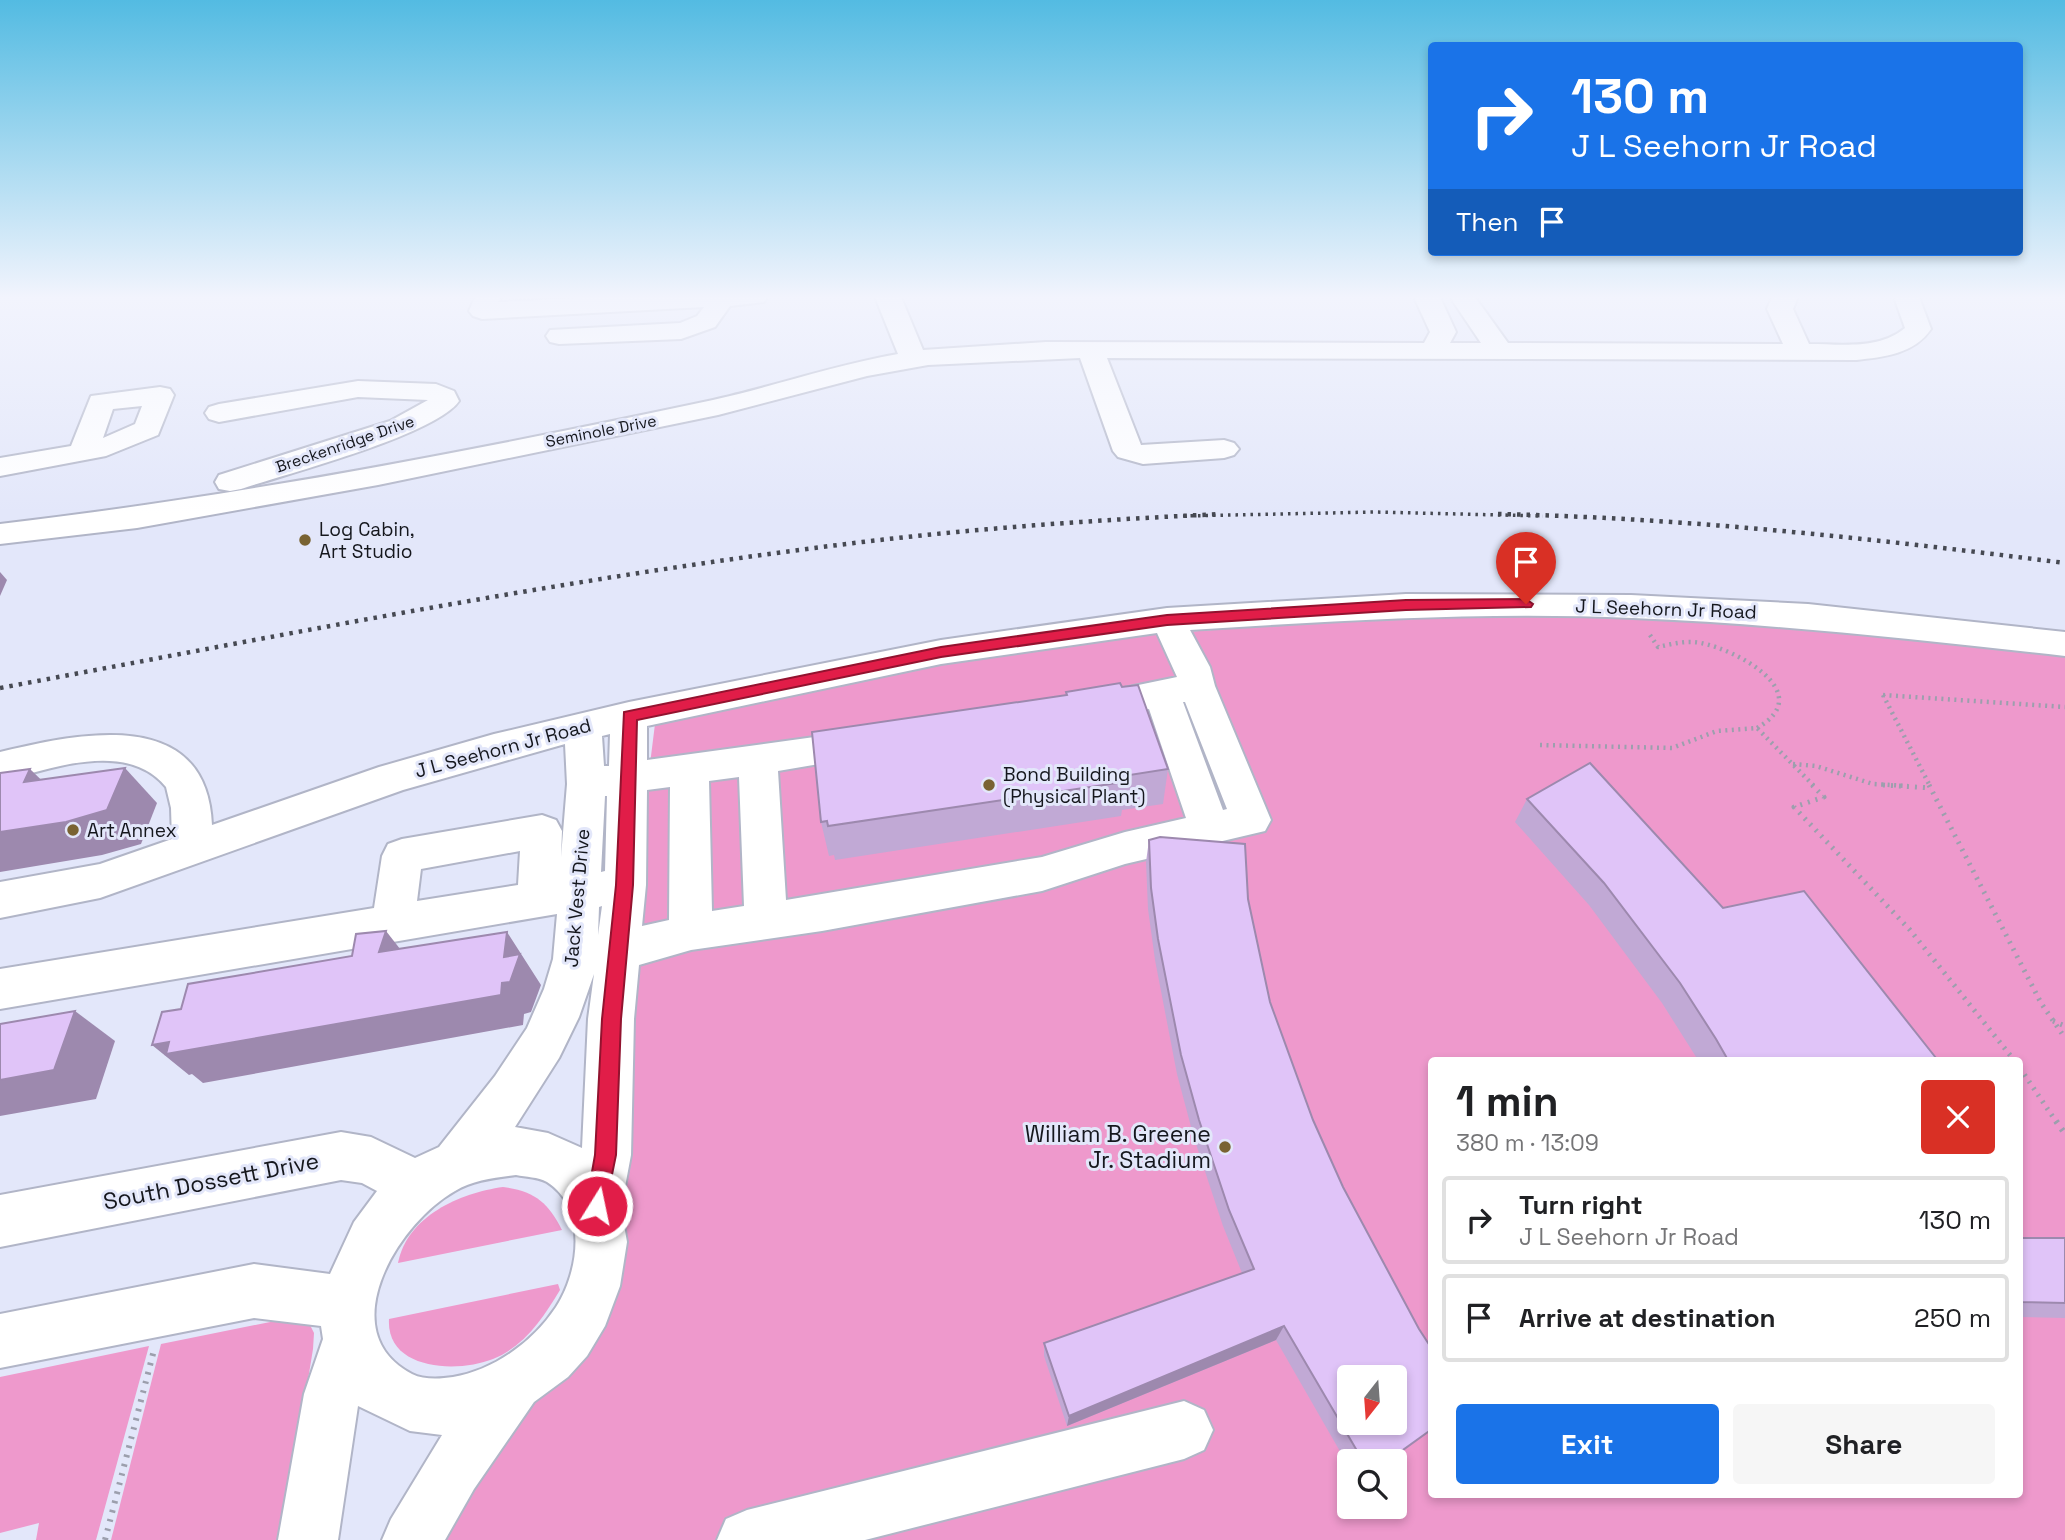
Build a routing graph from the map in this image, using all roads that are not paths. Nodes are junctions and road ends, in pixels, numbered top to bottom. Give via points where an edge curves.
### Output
1 (863, 369) edge
2 (1097, 369) edge
3 (219, 413) dead end
4 (1224, 449) dead end
5 (84, 451) dead end
6 (0, 467) edge
7 (185, 510) junction
8 (41, 530) junction
9 (0, 534) edge
10 (0, 560) edge
11 (1167, 620) junction
12 (2065, 644) edge
13 (1180, 690) junction
14 (1053, 713) edge
15 (629, 716) junction
16 (583, 726) junction
17 (895, 740) edge
18 (758, 761) junction
19 (0, 767) edge
20 (689, 769) junction
21 (607, 780) junction
22 (1210, 829) junction
23 (192, 850) junction
24 (625, 885) junction
25 (580, 892) junction
26 (538, 899) junction
27 (0, 900) edge
28 (766, 920) junction
29 (393, 923) junction
30 (691, 932) junction
31 (620, 950) junction
32 (575, 958) junction
33 (0, 989) edge
34 (457, 1163) junction
35 (414, 1189) junction
36 (597, 1206) junction
37 (0, 1221) edge
38 (339, 1320) junction
39 (0, 1341) edge
40 (513, 1385) junction
41 (1184, 1430) dead end
42 (308, 1540) edge
43 (412, 1540) edge
44 (747, 1540) edge

1 - 7 street, Seminole Drive via 718,407 378,477
2 - 4 street via 1128,451 1143,455
3 - 7 street, Breckenridge Drive via 358,389 436,392 445,401 400,427 211,488
5 - 6 street
7 - 8 street, Seminole Drive
8 - 9 street, Seminole Drive
8 - 10 street via 27,555
11 - 12 street, J L Seehorn Jr Road via 1406,605 1631,606 1808,616
11 - 13 street via 1192,667
11 - 15 street, J L Seehorn Jr Road via 941,652
13 - 14 street
13 - 22 street
13 - 22 street via 1251,820
15 - 16 street, J L Seehorn Jr Road
15 - 21 street, Jack Vest Drive
16 - 21 street, Jack Vest Drive
16 - 23 street, J L Seehorn Jr Road via 393,778
17 - 18 street
18 - 20 street
18 - 28 street
19 - 23 street via 112,745 145,751 179,774 186,786
20 - 21 street
20 - 30 street
21 - 24 street, Jack Vest Drive
21 - 25 street, Jack Vest Drive
22 - 28 street via 1125,848 1042,874
23 - 27 street, J L Seehorn Jr Road via 100,881
24 - 25 street
24 - 31 street, Jack Vest Drive
25 - 26 street
25 - 32 street, Jack Vest Drive
26 - 29 street
26 - 29 street via 542,831 402,856
28 - 30 street
29 - 33 street
30 - 31 street
31 - 32 street
31 - 36 street, Jack Vest Drive via 611,1019 606,1155
32 - 34 street, Jack Vest Drive via 562,1004 530,1069
34 - 35 street
34 - 36 street via 516,1151 543,1155 566,1166 585,1184
35 - 37 street, South Dossett Drive via 376,1162 341,1156
35 - 38 street via 385,1217 363,1251 353,1276 346,1325
36 - 40 street via 601,1247 596,1284 576,1325 544,1363
38 - 39 street via 254,1291
38 - 40 street via 363,1373 388,1395 422,1407 461,1405
38 - 42 street
40 - 43 street via 453,1468
41 - 44 street

